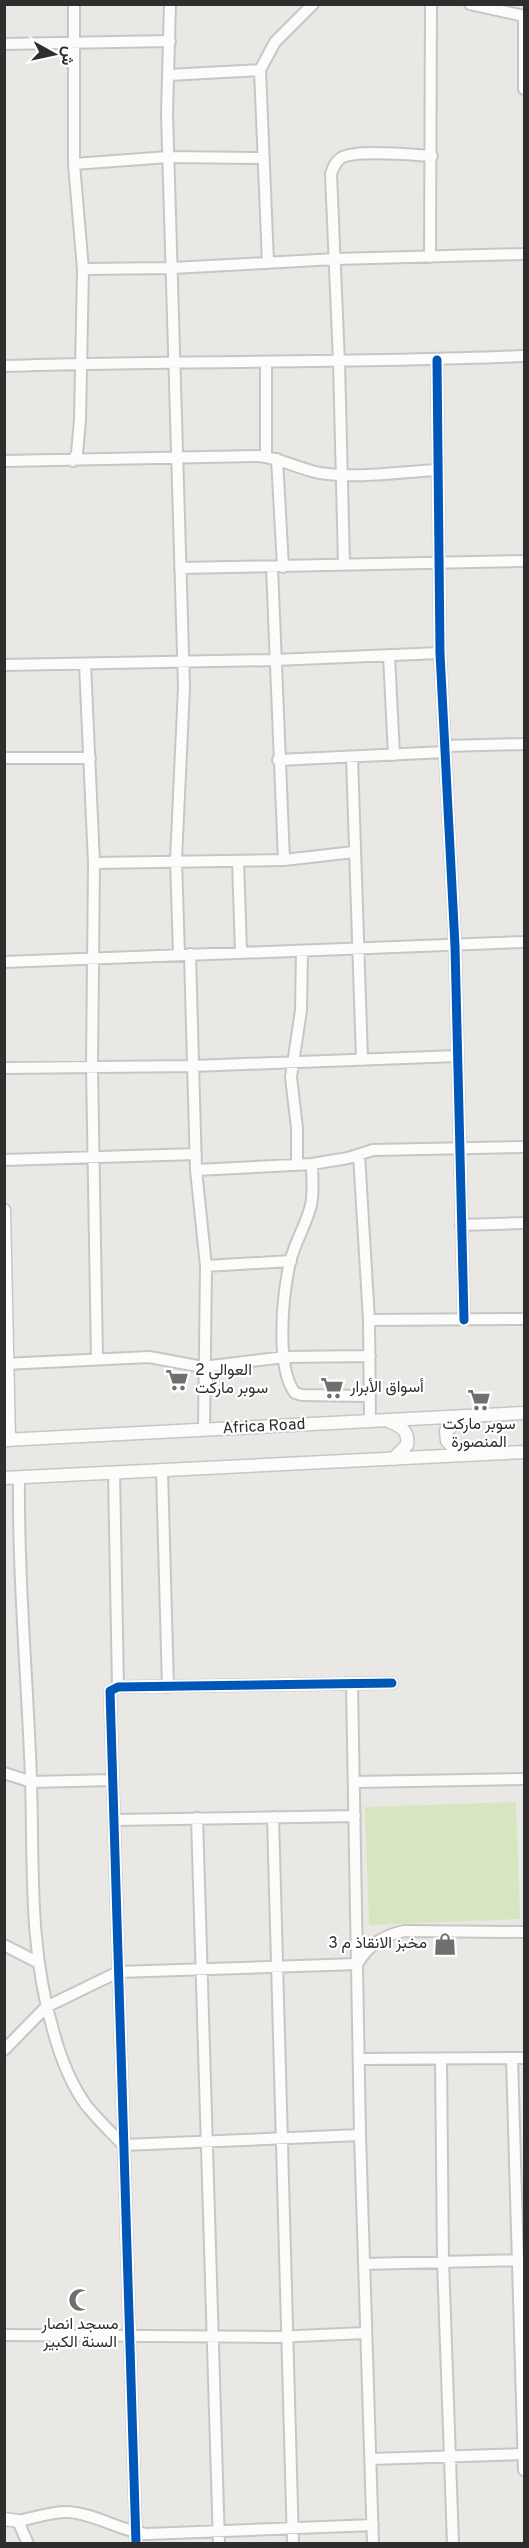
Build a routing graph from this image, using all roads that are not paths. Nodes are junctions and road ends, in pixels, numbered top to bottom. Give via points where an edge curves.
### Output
1 (74, 4) edge
2 (171, 4) edge
3 (313, 4) edge
4 (431, 4) edge
5 (470, 4) edge
6 (524, 16) edge
7 (170, 41) junction
8 (4, 44) edge
9 (74, 44) junction
10 (260, 70) junction
11 (169, 75) junction
12 (525, 89) edge
13 (432, 156) junction
14 (168, 157) junction
15 (264, 158) junction
16 (74, 164) junction
17 (525, 254) edge
18 (430, 257) junction
19 (336, 259) junction
20 (268, 263) junction
21 (172, 268) junction
22 (83, 269) junction
23 (525, 356) edge
24 (437, 360) junction
25 (339, 362) junction
26 (82, 363) junction
27 (266, 363) junction
28 (173, 364) junction
29 (4, 366) edge
30 (175, 457) junction
31 (271, 458) junction
32 (4, 461) edge
33 (73, 461) junction
34 (438, 470) junction
35 (341, 475) junction
36 (525, 561) edge
37 (441, 563) junction
38 (344, 564) junction
39 (277, 567) junction
40 (180, 568) junction
41 (440, 653) junction
42 (389, 656) junction
43 (183, 660) junction
44 (275, 660) junction
45 (85, 664) junction
46 (4, 665) edge
47 (525, 744) edge
48 (445, 749) junction
49 (394, 755) junction
50 (351, 757) junction
51 (4, 758) edge
52 (90, 758) junction
53 (279, 760) junction
54 (354, 852) junction
55 (176, 860) junction
56 (284, 860) junction
57 (238, 861) junction
58 (94, 863) junction
59 (525, 942) edge
60 (455, 946) junction
61 (358, 949) junction
62 (302, 951) junction
63 (241, 952) junction
64 (184, 954) junction
65 (93, 958) junction
66 (4, 962) edge
67 (457, 1056) junction
68 (362, 1060) junction
69 (293, 1063) junction
70 (193, 1066) junction
71 (92, 1067) junction
72 (4, 1068) edge
73 (525, 1147) edge
74 (459, 1149) junction
75 (196, 1154) junction
76 (359, 1155) junction
77 (93, 1158) junction
78 (4, 1160) edge
79 (312, 1164) junction
80 (297, 1165) junction
81 (196, 1170) junction
82 (4, 1210) edge
83 (525, 1223) edge
84 (461, 1225) junction
85 (291, 1261) junction
86 (206, 1266) junction
87 (525, 1319) edge
88 (369, 1320) junction
89 (464, 1320) junction
90 (370, 1356) junction
91 (285, 1357) junction
92 (97, 1359) junction
93 (6, 1364) edge
94 (203, 1367) junction
95 (370, 1396) junction
96 (525, 1413) edge
97 (464, 1417) junction
98 (370, 1421) junction
99 (387, 1421) junction
100 (204, 1430) junction
101 (7, 1440) edge
102 (525, 1452) edge
103 (459, 1455) junction
104 (393, 1459) junction
105 (162, 1470) junction
106 (114, 1473) junction
107 (4, 1478) edge
108 (19, 1478) junction
109 (392, 1683) dead end
110 (352, 1684) junction
111 (118, 1687) junction
112 (168, 1687) junction
113 (4, 1773) edge
114 (525, 1779) edge
115 (112, 1780) junction
116 (32, 1782) junction
117 (354, 1782) junction
118 (273, 1816) junction
119 (355, 1816) junction
120 (197, 1818) junction
121 (114, 1820) junction
122 (525, 1932) edge
123 (4, 1946) edge
124 (37, 1962) junction
125 (357, 1964) junction
126 (278, 1968) junction
127 (203, 1969) junction
128 (118, 1972) junction
129 (46, 2007) junction
130 (4, 2049) edge
131 (512, 2058) junction
132 (525, 2058) edge
133 (441, 2059) junction
134 (359, 2060) junction
135 (360, 2135) junction
136 (282, 2139) junction
137 (208, 2141) junction
138 (123, 2145) junction
139 (522, 2260) edge
140 (443, 2261) junction
141 (364, 2264) junction
142 (365, 2333) junction
143 (4, 2335) edge
144 (129, 2336) junction
145 (213, 2336) junction
146 (288, 2336) junction
147 (524, 2454) edge
148 (449, 2457) junction
149 (371, 2459) junction
150 (525, 2470) edge
151 (4, 2509) edge
152 (5, 2519) edge
153 (18, 2522) junction
154 (373, 2525) junction
155 (293, 2528) junction
156 (219, 2530) junction
157 (135, 2538) edge
158 (28, 2544) edge
159 (219, 2544) edge
160 (293, 2544) edge
161 (373, 2544) edge
162 (453, 2544) edge

1 - 9 street
2 - 7 street
3 - 10 street via 275,42
4 - 13 street
5 - 6 street
6 - 12 street
7 - 9 street
7 - 11 street
8 - 9 street
9 - 16 street
10 - 11 street
10 - 15 street
11 - 14 street
13 - 18 street
13 - 19 street via 354,155 336,162 331,174
14 - 15 street
14 - 16 street
14 - 21 street
15 - 20 street
16 - 22 street
17 - 18 street
18 - 19 street
19 - 20 street
19 - 25 street
20 - 21 street
21 - 22 street
21 - 28 street
22 - 26 street
23 - 24 street
24 - 25 street
24 - 34 street
25 - 27 street
25 - 35 street
26 - 28 street
26 - 29 street
26 - 33 street
27 - 28 street
27 - 31 street
28 - 30 street
30 - 31 street
30 - 33 street
30 - 40 street
31 - 35 street via 309,471
31 - 39 street
32 - 33 street
34 - 35 street
34 - 37 street
35 - 38 street
36 - 37 street
37 - 38 street
37 - 41 street
38 - 39 street
39 - 40 street
39 - 44 street
40 - 43 street
41 - 42 street
41 - 48 street
42 - 44 street
42 - 49 street
43 - 44 street
43 - 45 street
43 - 55 street
44 - 53 street
45 - 46 street
45 - 52 street
47 - 48 street
48 - 49 street
48 - 60 street
49 - 50 street
50 - 53 street
50 - 54 street
51 - 52 street
52 - 58 street
53 - 56 street
54 - 56 street
54 - 61 street
55 - 57 street
55 - 58 street
55 - 64 street
56 - 57 street
57 - 63 street
58 - 65 street
59 - 60 street
60 - 61 street
60 - 67 street
61 - 62 street
61 - 68 street
62 - 63 street
62 - 69 street via 300,1025
63 - 64 street
64 - 65 street
64 - 70 street
65 - 66 street
65 - 71 street
67 - 68 street
67 - 74 street
68 - 69 street
69 - 70 street
69 - 80 street
70 - 71 street
70 - 75 street
71 - 72 street
71 - 77 street
73 - 74 street
74 - 76 street via 373,1150
74 - 84 street
75 - 77 street
75 - 81 street
76 - 79 street
76 - 88 street
77 - 78 street
77 - 92 street
79 - 80 street
79 - 85 street via 312,1203
80 - 81 street
81 - 86 street
82 - 93 street
83 - 84 street
84 - 89 street
85 - 86 street
85 - 91 street via 282,1319
86 - 94 street
87 - 89 street
88 - 89 street
88 - 90 street
90 - 91 street
90 - 95 street
91 - 94 street
91 - 95 street via 290,1387 295,1393
92 - 93 street
92 - 94 street via 149,1357
93 - 101 street
94 - 100 street
95 - 98 street
96 - 97 street, Africa Road
97 - 99 street, Africa Road
97 - 103 street via 446,1431 447,1441
98 - 99 street, Africa Road
98 - 100 street, Africa Road
99 - 104 street via 401,1427 408,1437 407,1445
100 - 101 street, Africa Road
102 - 103 street
103 - 104 street
104 - 105 street
105 - 106 street
105 - 112 street
106 - 108 street
106 - 111 street
107 - 108 street
108 - 116 street
109 - 110 street
110 - 112 street
110 - 117 street
111 - 112 street
111 - 115 street via 110,1691
113 - 116 street
114 - 117 street
115 - 116 street
115 - 121 street
116 - 124 street
117 - 119 street
118 - 119 street
118 - 120 street
118 - 126 street
119 - 125 street
120 - 121 street
120 - 127 street
121 - 128 street
122 - 125 street via 404,1931 374,1942
123 - 124 street
124 - 129 street
125 - 126 street
125 - 134 street
126 - 127 street
126 - 136 street
127 - 128 street
127 - 137 street
128 - 129 street
128 - 138 street
129 - 130 street
129 - 138 street via 76,2088 93,2114
131 - 132 street
131 - 133 street
131 - 139 street
133 - 134 street
133 - 140 street
134 - 135 street
135 - 136 street
135 - 141 street
136 - 137 street
136 - 146 street
137 - 138 street
137 - 145 street
138 - 144 street
139 - 140 street
139 - 147 street
140 - 141 street
140 - 148 street
141 - 142 street
142 - 146 street
142 - 149 street
143 - 144 street
144 - 145 street
144 - 157 street
145 - 146 street
145 - 156 street
146 - 155 street
147 - 148 street
147 - 150 street
148 - 149 street
148 - 162 street
149 - 154 street
151 - 152 street
152 - 153 street
153 - 157 street via 71,2512
153 - 158 street
154 - 155 street
154 - 161 street
155 - 156 street
155 - 160 street
156 - 157 street
156 - 159 street

